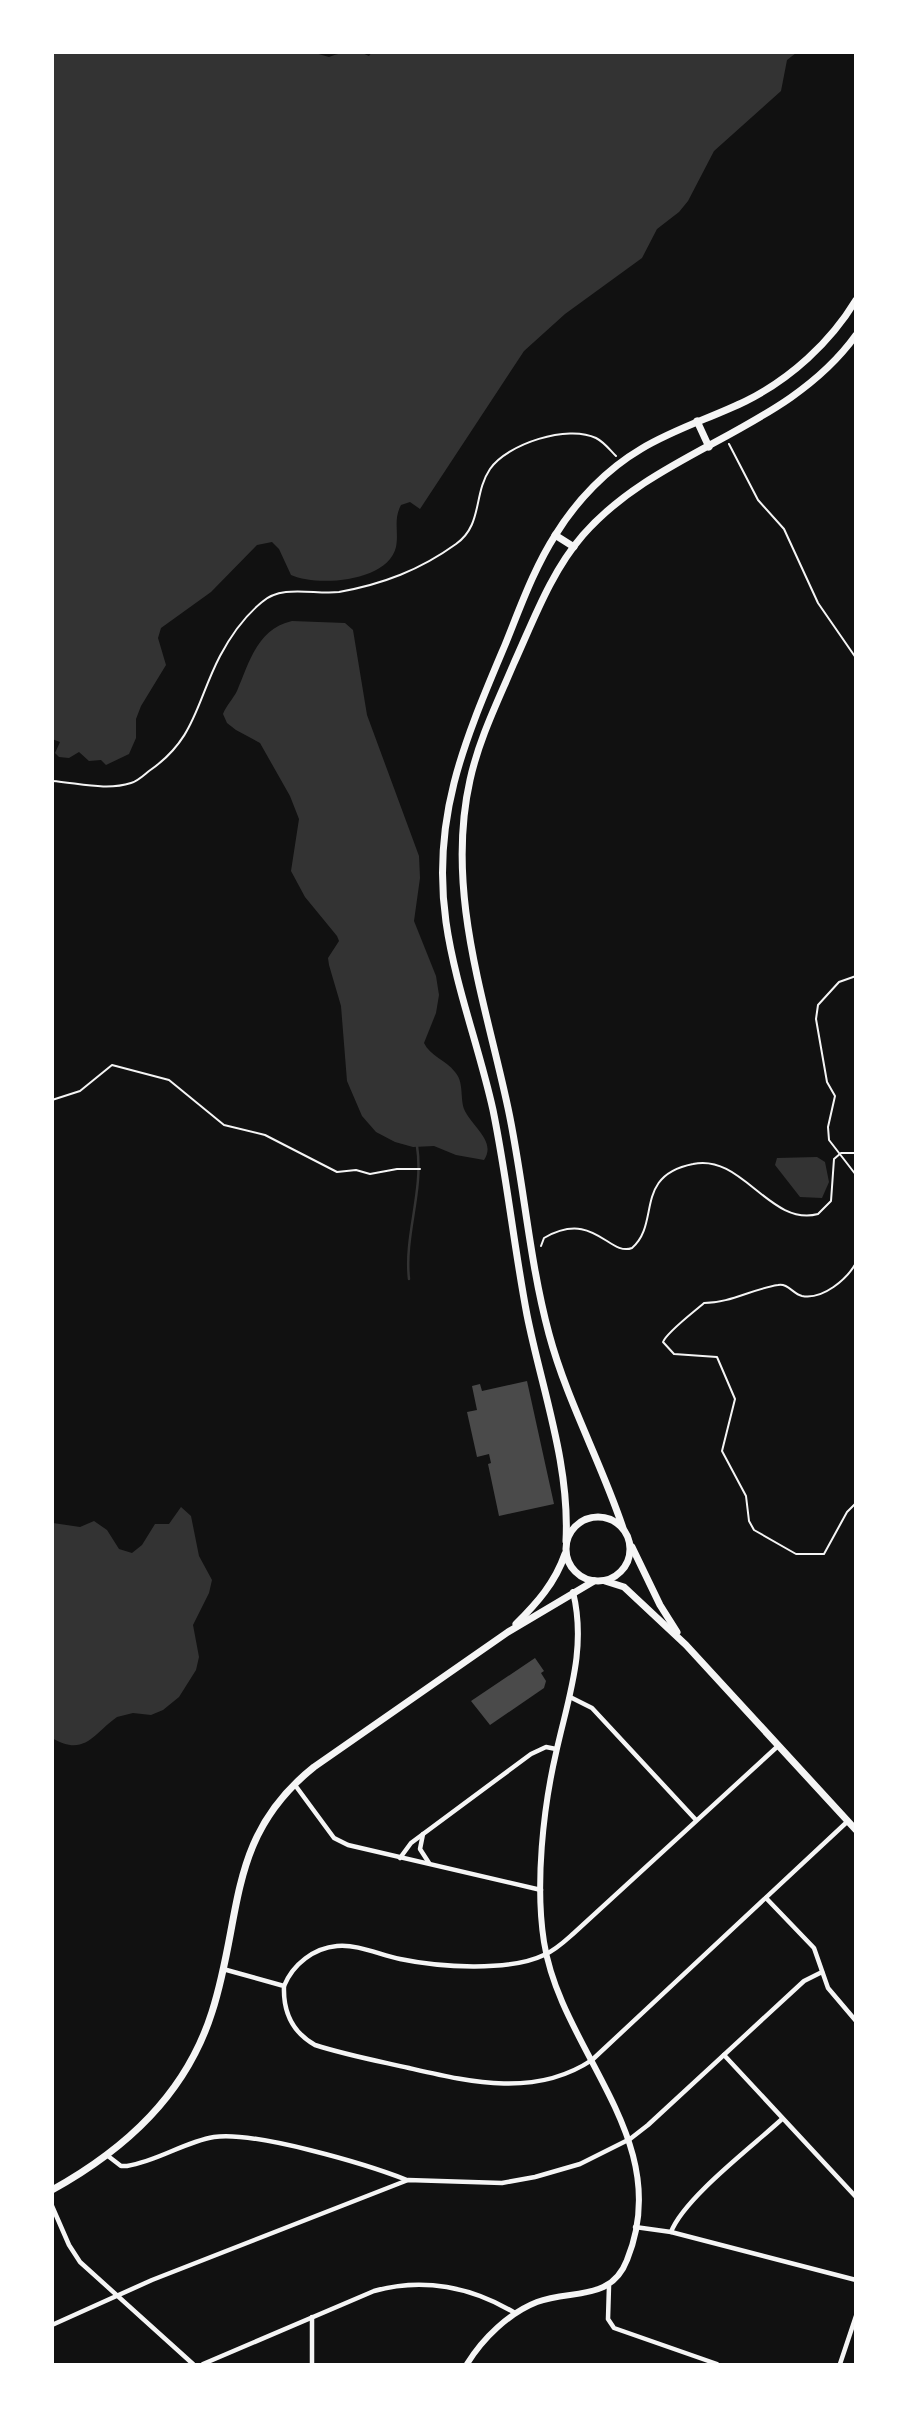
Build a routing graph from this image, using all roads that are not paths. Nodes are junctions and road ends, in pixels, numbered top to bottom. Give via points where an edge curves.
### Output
1 (856, 300) edge
2 (856, 335) edge
3 (697, 421) junction
4 (709, 447) junction
5 (555, 534) junction
6 (574, 547) junction
7 (519, 1168) junction
8 (503, 1170) junction
9 (623, 1528) junction
10 (566, 1541) junction
11 (629, 1541) junction
12 (565, 1554) junction
13 (594, 1581) junction
14 (605, 1581) junction
15 (573, 1592) junction
16 (509, 1632) junction
17 (686, 1645) junction
18 (570, 1697) junction
19 (779, 1745) junction
20 (556, 1749) junction
21 (295, 1784) junction
22 (696, 1820) junction
23 (848, 1821) junction
24 (426, 1830) junction
25 (856, 1830) edge
26 (400, 1857) junction
27 (436, 1866) junction
28 (541, 1890) junction
29 (766, 1898) junction
30 (546, 1955) junction
31 (223, 1969) junction
32 (822, 1972) junction
33 (285, 1986) junction
34 (856, 2021) edge
35 (724, 2055) junction
36 (592, 2060) junction
37 (782, 2119) junction
38 (629, 2138) junction
39 (108, 2155) junction
40 (408, 2180) junction
41 (52, 2190) edge
42 (856, 2197) edge
43 (52, 2206) edge
44 (635, 2227) junction
45 (671, 2232) junction
46 (856, 2280) edge
47 (609, 2286) junction
48 (116, 2295) junction
49 (515, 2313) junction
50 (856, 2316) edge
51 (312, 2317) junction
52 (52, 2325) edge
53 (193, 2364) edge
54 (203, 2364) edge
55 (312, 2364) edge
56 (467, 2364) edge
57 (717, 2364) edge
58 (840, 2364) edge

1 - 3 main road via 828,338 787,375 744,402
2 - 4 main road via 802,391
3 - 4 main road
3 - 5 main road via 622,462 581,500
4 - 6 main road via 629,493
5 - 6 main road
5 - 8 main road via 463,745 443,833 447,932 481,1058
6 - 7 main road via 545,594 485,730 469,784 463,830 470,942
7 - 8 main road
7 - 9 main road via 549,1333
8 - 10 main road via 527,1313 565,1479
9 - 10 main road via 605,1517 587,1518
9 - 11 main road
10 - 12 main road
11 - 14 main road via 627,1564
11 - 17 main road via 660,1605
12 - 13 main road via 574,1571
12 - 16 main road via 540,1599
13 - 14 main road
13 - 15 main road
14 - 17 main road via 624,1587
15 - 16 main road
15 - 18 street via 578,1648
16 - 21 main road
17 - 19 main road
18 - 20 street
18 - 22 street via 592,1708
19 - 22 street
19 - 23 main road
20 - 24 street via 538,1749
20 - 28 street
21 - 26 street via 339,1841
21 - 31 main road via 268,1815 250,1849
22 - 30 street
23 - 25 main road
23 - 29 street
24 - 26 street
24 - 27 street via 420,1849 425,1861
26 - 27 street
27 - 28 street
28 - 30 street
29 - 32 street via 814,1948
29 - 36 street
30 - 33 street via 502,1964 440,1964 334,1946 305,1958
30 - 36 street
31 - 33 street
31 - 39 main road via 203,2038 180,2080 146,2122
32 - 34 street via 831,1993
32 - 35 street via 804,1981
33 - 36 street via 287,2014 303,2038 362,2057 499,2085 559,2074
35 - 37 street
35 - 38 street
36 - 38 street
37 - 42 street
37 - 45 street via 699,2195
38 - 40 street via 580,2164 535,2177 473,2184
38 - 44 street via 637,2184
39 - 40 street via 127,2166 202,2140 231,2136
39 - 41 main road
40 - 48 street
43 - 48 street via 80,2262
44 - 45 street
44 - 47 street via 625,2267
45 - 46 street
47 - 49 street via 542,2300
47 - 57 street via 608,2319 614,2328
48 - 52 street
48 - 53 street
49 - 51 street via 468,2292 420,2283 374,2291
49 - 56 street
50 - 58 street
51 - 54 street
51 - 55 street

